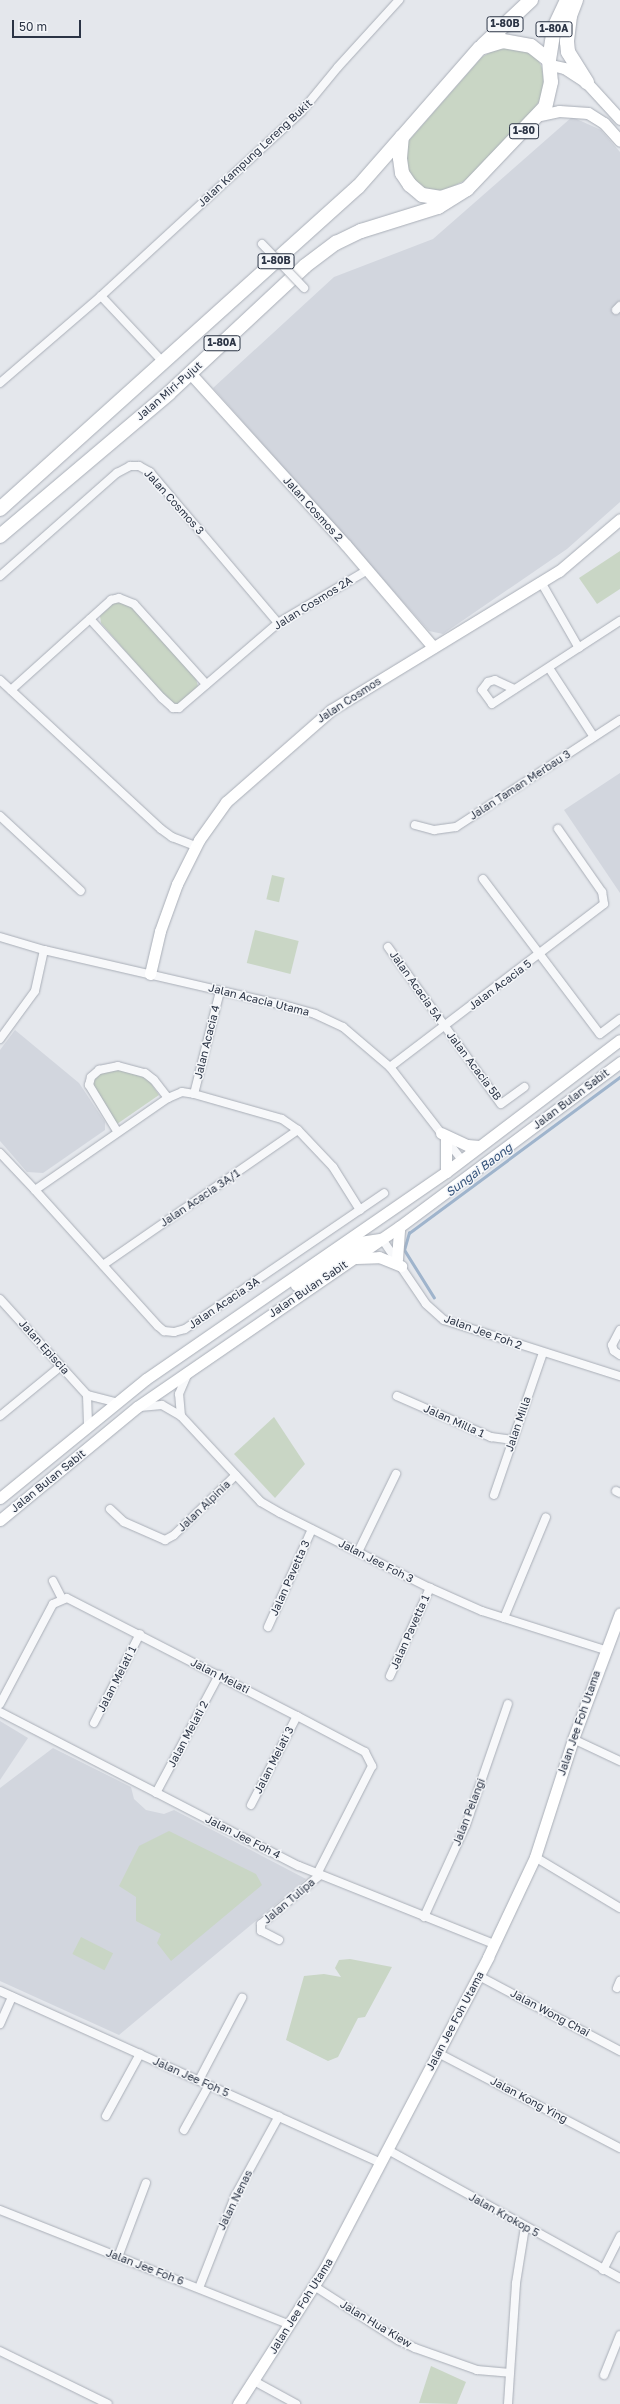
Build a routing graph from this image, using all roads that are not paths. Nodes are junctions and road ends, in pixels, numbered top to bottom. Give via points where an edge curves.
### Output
1 (398, 0) edge
2 (531, 0) edge
3 (567, 0) edge
4 (576, 0) edge
5 (480, 48) junction
6 (550, 62) junction
7 (587, 83) junction
8 (540, 115) junction
9 (620, 119) edge
10 (402, 137) junction
11 (620, 141) edge
12 (467, 189) junction
13 (262, 244) dead end
14 (304, 288) dead end
15 (101, 296) junction
16 (162, 361) junction
17 (190, 373) junction
18 (0, 383) edge
19 (0, 509) edge
20 (620, 519) edge
21 (0, 536) edge
22 (366, 571) junction
23 (0, 576) edge
24 (540, 582) junction
25 (90, 619) junction
26 (620, 621) edge
27 (278, 623) junction
28 (433, 647) junction
29 (579, 648) junction
30 (549, 668) junction
31 (0, 680) edge
32 (206, 684) junction
33 (514, 689) dead end
34 (11, 690) junction
35 (620, 720) edge
36 (594, 737) junction
37 (0, 816) edge
38 (415, 825) dead end
39 (558, 829) dead end
40 (195, 846) junction
41 (483, 879) dead end
42 (81, 891) dead end
43 (0, 937) edge
44 (388, 947) dead end
45 (44, 950) junction
46 (539, 955) junction
47 (150, 974) junction
48 (220, 991) junction
49 (620, 1019) edge
50 (444, 1026) junction
51 (0, 1039) edge
52 (620, 1040) edge
53 (620, 1055) edge
54 (620, 1062) edge
55 (390, 1067) junction
56 (524, 1087) dead end
57 (194, 1094) junction
58 (168, 1098) junction
59 (298, 1130) junction
60 (117, 1131) junction
61 (443, 1136) junction
62 (480, 1146) junction
63 (0, 1153) edge
64 (462, 1160) junction
65 (446, 1172) junction
66 (35, 1190) junction
67 (384, 1193) dead end
68 (360, 1210) junction
69 (399, 1227) junction
70 (382, 1239) junction
71 (351, 1259) junction
72 (399, 1262) junction
73 (102, 1265) junction
74 (0, 1299) edge
75 (620, 1330) edge
76 (543, 1353) junction
77 (620, 1355) edge
78 (61, 1366) junction
79 (192, 1369) junction
80 (620, 1376) edge
81 (146, 1379) junction
82 (87, 1395) junction
83 (397, 1396) dead end
84 (116, 1402) junction
85 (137, 1407) junction
86 (0, 1416) edge
87 (181, 1416) junction
88 (88, 1424) junction
89 (513, 1440) junction
90 (396, 1474) dead end
91 (236, 1475) junction
92 (494, 1495) dead end
93 (0, 1498) edge
94 (110, 1509) dead end
95 (546, 1517) dead end
96 (0, 1520) edge
97 (312, 1529) junction
98 (358, 1552) junction
99 (53, 1581) dead end
100 (430, 1588) junction
101 (62, 1599) junction
102 (620, 1613) edge
103 (504, 1618) junction
104 (268, 1627) dead end
105 (140, 1634) junction
106 (605, 1650) junction
107 (219, 1675) junction
108 (390, 1676) dead end
109 (0, 1704) edge
110 (508, 1704) dead end
111 (0, 1712) edge
112 (297, 1716) junction
113 (94, 1723) dead end
114 (573, 1739) junction
115 (620, 1761) edge
116 (156, 1792) junction
117 (251, 1804) dead end
118 (535, 1857) junction
119 (318, 1874) junction
120 (620, 1908) edge
121 (424, 1917) junction
122 (279, 1940) dead end
123 (494, 1944) junction
124 (479, 1976) junction
125 (0, 1992) edge
126 (12, 1997) junction
127 (242, 1998) dead end
128 (0, 2024) edge
129 (620, 2051) edge
130 (438, 2053) junction
131 (140, 2054) junction
132 (199, 2080) junction
133 (209, 2085) junction
134 (106, 2116) dead end
135 (279, 2116) junction
136 (184, 2130) dead end
137 (620, 2148) edge
138 (388, 2150) junction
139 (381, 2163) junction
140 (146, 2183) dead end
141 (0, 2210) edge
142 (525, 2227) junction
143 (620, 2236) edge
144 (118, 2257) junction
145 (603, 2270) junction
146 (620, 2278) edge
147 (314, 2286) junction
148 (199, 2288) junction
149 (290, 2325) junction
150 (620, 2335) edge
151 (0, 2351) edge
152 (510, 2373) junction
153 (604, 2375) dead end
154 (254, 2381) junction
155 (108, 2404) edge
156 (238, 2404) edge
157 (296, 2404) edge
158 (508, 2404) edge

1 - 15 street, Jalan Kampung Lereng Bukit via 300,112
2 - 5 highway, 1-80B
3 - 6 highway, 1-80A via 554,28
4 - 7 highway via 570,16 568,52
5 - 6 highway via 494,42 523,43 538,49
5 - 10 highway
6 - 7 main road
6 - 8 highway, 1-80 via 550,91
7 - 9 main road
8 - 11 main road via 564,111 588,113 604,123
8 - 12 highway, 1-80
10 - 12 highway, 1-80 via 401,169 406,180 416,191 429,197 442,198
10 - 16 highway, 1-80B via 358,187
12 - 17 highway, Jalan Miri-Pujut / 1-80A via 438,206 361,231 336,243 305,266
13 - 14 street, bridge
15 - 16 street
15 - 18 street, Jalan Kampung Lereng Bukit
16 - 19 highway, 1-80B
17 - 21 highway, Jalan Miri-Pujut / 1-80A
17 - 22 main road, Jalan Cosmos 2 via 240,426
20 - 24 main road, Jalan Cosmos via 572,561
22 - 27 street, Jalan Cosmos 2A
22 - 28 main road, Jalan Cosmos 2
23 - 27 street, Jalan Cosmos 3 via 117,473 130,466 139,466 150,472
24 - 28 main road, Jalan Cosmos
24 - 29 street
25 - 32 street via 111,600 127,600
25 - 32 street, Jalan Cosmos 2A via 173,708 185,706
25 - 34 street
26 - 29 street
27 - 32 street, Jalan Cosmos 2A
28 - 40 main road, Jalan Cosmos via 315,722 226,802
29 - 30 street
30 - 33 street
30 - 36 street
31 - 34 street
34 - 40 street via 161,829 172,837
35 - 36 street, Jalan Taman Merbau 3
36 - 38 street, Jalan Taman Merbau 3 via 456,826 434,830
37 - 42 street
39 - 46 street, Jalan Acacia 5 via 605,899 604,904
40 - 47 main road, Jalan Cosmos via 174,890 160,931
41 - 46 street
43 - 45 street, Jalan Acacia Utama
44 - 50 street, Jalan Acacia 5A
45 - 47 street, Jalan Acacia Utama
45 - 51 street via 35,991
46 - 49 street via 600,1034
46 - 50 street, Jalan Acacia 5
47 - 48 street, Jalan Acacia Utama
48 - 55 street, Jalan Acacia Utama via 315,1014 343,1027
48 - 57 street, Jalan Acacia 4
50 - 55 street, Jalan Acacia 5
50 - 56 street, Jalan Acacia 5B via 501,1104
52 - 62 main road, Jalan Bulan Sabit
53 - 64 main road via 487,1154
54 - 69 main road, Jalan Bulan Sabit
55 - 61 street, Jalan Acacia Utama
57 - 58 street via 182,1092
57 - 59 street via 282,1119
58 - 60 street
58 - 60 street via 145,1073 118,1066 99,1070 91,1077 88,1085
59 - 68 street via 333,1166
59 - 73 street, Jalan Acacia 3A/1
60 - 66 street
61 - 62 main road via 467,1145
61 - 64 street, Jalan Acacia Utama
61 - 65 main road
62 - 64 main road, Jalan Bulan Sabit
63 - 66 street, Jalan Acacia 3A
64 - 65 main road, Jalan Bulan Sabit
65 - 81 main road, Jalan Bulan Sabit
66 - 73 street, Jalan Acacia 3A
67 - 68 street, Jalan Acacia 3A
68 - 73 street, Jalan Acacia 3A via 185,1329 174,1332 164,1331 158,1326
69 - 70 main road, Jalan Bulan Sabit
69 - 72 main road
70 - 71 main road, Jalan Bulan Sabit
70 - 72 street, Jalan Jee Foh 2
70 - 81 main road via 360,1242 164,1374
71 - 72 main road via 365,1256
71 - 79 main road, Jalan Bulan Sabit
72 - 76 street, Jalan Jee Foh 2 via 426,1304 444,1320
74 - 78 street, Jalan Episcia
75 - 77 street via 612,1345 614,1351
76 - 80 street, Jalan Jee Foh 2
76 - 89 street, Jalan Milla
78 - 82 street, Jalan Episcia
78 - 86 street
79 - 85 main road, Jalan Bulan Sabit
79 - 87 street via 180,1385
81 - 84 main road, Jalan Bulan Sabit
82 - 84 street
82 - 88 street
83 - 89 street, Jalan Milla 1 via 491,1437
84 - 88 main road, Jalan Bulan Sabit
85 - 87 street, Jalan Jee Foh 3 via 150,1404 162,1406
85 - 96 main road, Jalan Bulan Sabit
87 - 91 street, Jalan Jee Foh 3
88 - 93 main road, Jalan Bulan Sabit
89 - 92 street, Jalan Milla
90 - 98 street
91 - 94 street, Jalan Alpinia via 174,1535 165,1540 124,1522
91 - 97 street, Jalan Jee Foh 3 via 268,1507
95 - 103 street
97 - 98 street, Jalan Jee Foh 3
97 - 104 street, Jalan Pavetta 3
98 - 100 street, Jalan Jee Foh 3
99 - 101 street
100 - 103 street, Jalan Jee Foh 3
100 - 108 street, Jalan Pavetta 1
101 - 105 street, Jalan Melati via 72,1599
101 - 109 street via 53,1604
102 - 106 main road, Jalan Jee Foh Utama
103 - 106 street, Jalan Jee Foh 3
105 - 107 street, Jalan Melati
105 - 113 street, Jalan Melati 1
106 - 114 main road, Jalan Jee Foh Utama
107 - 112 street, Jalan Melati
107 - 116 street, Jalan Melati 2
110 - 121 street, Jalan Pelangi via 466,1825
111 - 116 street, Jalan Jee Foh 4
112 - 117 street, Jalan Melati 3
112 - 119 street, Jalan Melati via 365,1752 372,1766
114 - 115 street
114 - 118 main road, Jalan Jee Foh Utama
116 - 119 street, Jalan Jee Foh 4
118 - 120 street
118 - 123 main road, Jalan Jee Foh Utama
119 - 121 street, Jalan Jee Foh 4
119 - 122 street, Jalan Tulipa via 261,1924 261,1931
121 - 123 street, Jalan Jee Foh 4
123 - 124 main road, Jalan Jee Foh Utama
124 - 129 street, Jalan Wong Chai
124 - 130 main road, Jalan Jee Foh Utama
125 - 126 street, Jalan Jee Foh 5
126 - 128 street
126 - 131 street, Jalan Jee Foh 5
127 - 132 street
130 - 137 street, Jalan Kong Ying
130 - 138 main road, Jalan Jee Foh Utama
131 - 132 street, Jalan Jee Foh 5
131 - 134 street
132 - 133 street, Jalan Jee Foh 5
133 - 135 street, Jalan Jee Foh 5
133 - 136 street
135 - 139 street, Jalan Jee Foh 5
135 - 148 street, Jalan Nenas via 235,2196
138 - 139 main road, Jalan Jee Foh Utama
138 - 142 street, Jalan Krokop 5
139 - 147 main road, Jalan Jee Foh Utama
140 - 144 street
141 - 144 street, Jalan Jee Foh 6
142 - 145 street, Jalan Krokop 5
142 - 152 street via 516,2283
143 - 145 street
144 - 148 street, Jalan Jee Foh 6
145 - 146 street, Jalan Krokop 5
147 - 149 main road, Jalan Jee Foh Utama
147 - 152 street, Jalan Hua Kiew via 398,2340 415,2348 478,2370
148 - 149 street, Jalan Jee Foh 6
149 - 154 main road, Jalan Jee Foh Utama
150 - 153 street
151 - 155 street
152 - 158 street
154 - 156 main road, Jalan Jee Foh Utama
154 - 157 street

